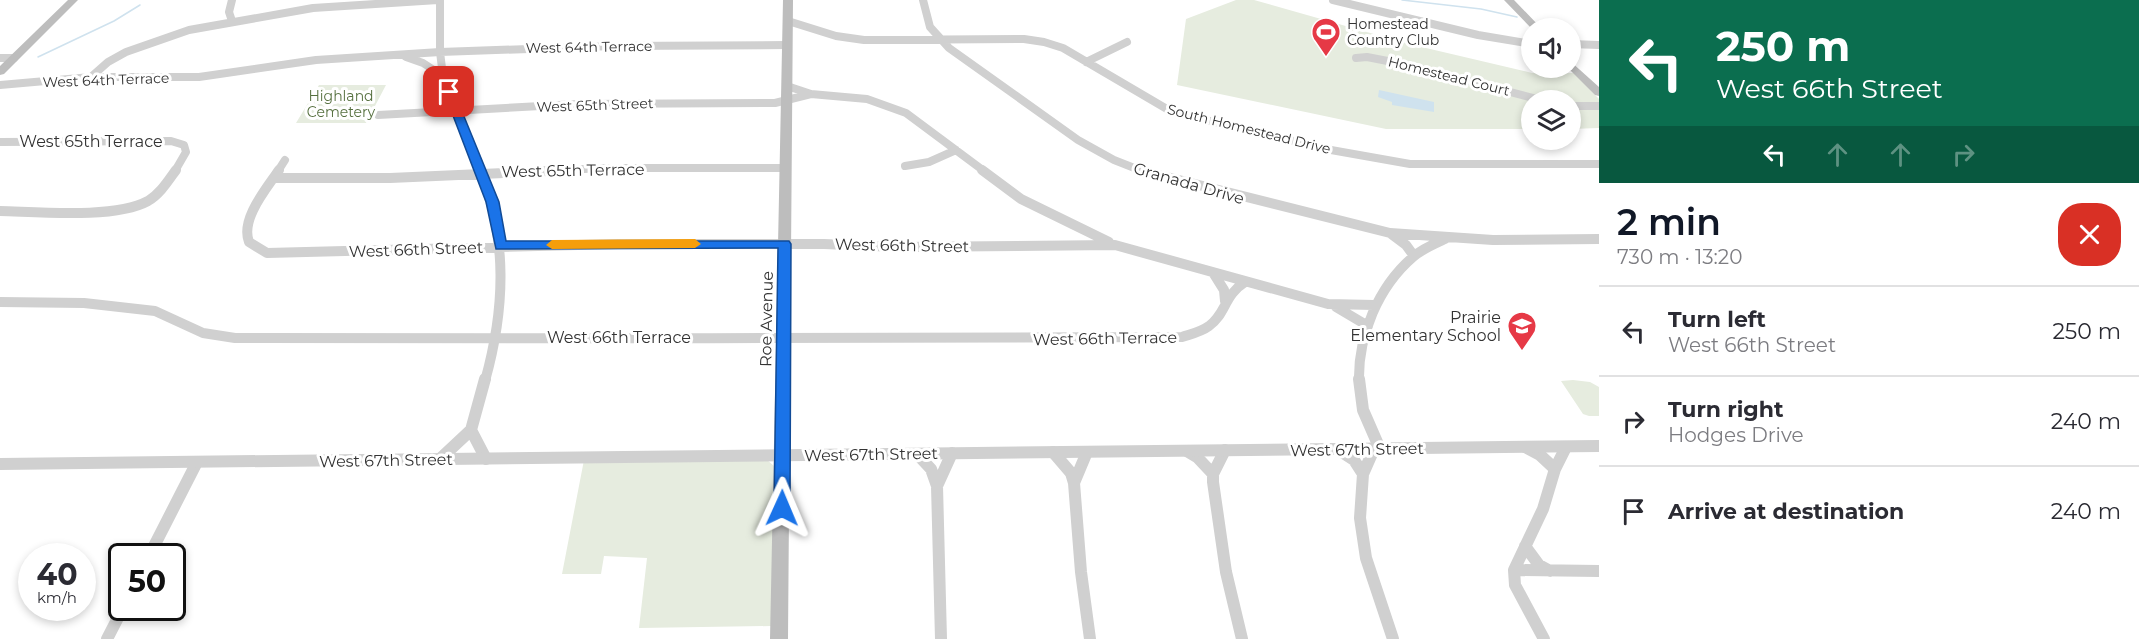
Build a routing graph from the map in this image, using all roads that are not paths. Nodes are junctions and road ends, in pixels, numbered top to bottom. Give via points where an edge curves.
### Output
1 (73, 0) edge
2 (232, 0) edge
3 (439, 0) edge
4 (788, 0) edge
5 (923, 0) edge
6 (1333, 0) edge
7 (1509, 0) edge
8 (1526, 18) edge
9 (232, 21) junction
10 (788, 21) junction
11 (810, 28) junction
12 (788, 32) junction
13 (941, 40) junction
14 (1127, 42) dead end
15 (1521, 42) edge
16 (1581, 44) edge
17 (787, 45) junction
18 (1599, 45) edge
19 (440, 52) junction
20 (391, 55) junction
21 (0, 58) edge
22 (14, 58) junction
23 (1356, 58) dead end
24 (1086, 62) junction
25 (0, 72) edge
26 (1581, 75) edge
27 (443, 76) junction
28 (91, 77) junction
29 (0, 85) edge
30 (1599, 93) edge
31 (787, 94) junction
32 (811, 94) junction
33 (1521, 94) edge
34 (1581, 106) edge
35 (1599, 106) edge
36 (457, 112) junction
37 (378, 115) dead end
38 (0, 142) edge
39 (956, 150) junction
40 (285, 160) dead end
41 (1599, 164) edge
42 (905, 166) dead end
43 (786, 168) junction
44 (482, 172) junction
45 (274, 178) junction
46 (0, 211) edge
47 (1065, 222) junction
48 (1390, 232) junction
49 (1445, 238) junction
50 (1599, 239) edge
51 (784, 244) junction
52 (1053, 245) junction
53 (1115, 245) junction
54 (500, 246) junction
55 (1414, 256) junction
56 (1214, 274) junction
57 (1245, 282) junction
58 (1225, 301) junction
59 (0, 302) edge
60 (1328, 304) junction
61 (1374, 305) junction
62 (1368, 326) junction
63 (784, 337) junction
64 (496, 338) junction
65 (471, 430) junction
66 (1599, 446) edge
67 (1525, 447) junction
68 (1566, 447) junction
69 (1337, 449) junction
70 (1377, 449) junction
71 (1225, 450) junction
72 (1187, 451) junction
73 (1053, 452) junction
74 (1087, 452) junction
75 (952, 453) junction
76 (917, 454) junction
77 (782, 455) junction
78 (440, 459) junction
79 (486, 459) junction
80 (197, 462) junction
81 (0, 464) edge
82 (1554, 469) junction
83 (1213, 474) junction
84 (1363, 474) junction
85 (1074, 483) junction
86 (937, 486) junction
87 (156, 543) edge
88 (1525, 546) junction
89 (1514, 570) junction
90 (1550, 571) junction
91 (1599, 571) edge
92 (116, 621) edge
93 (107, 639) edge
94 (779, 639) edge
95 (941, 639) edge
96 (1090, 639) edge
97 (1242, 639) edge
98 (1393, 639) edge
99 (1544, 639) edge

1 - 22 main road
2 - 9 street
3 - 9 street via 321,7
3 - 19 street
4 - 10 main road, Roe Avenue
5 - 13 street, Granada Drive via 930,27
6 - 15 street
7 - 8 main road
9 - 28 street via 143,44
10 - 11 street, South Homestead Drive
10 - 12 main road, Roe Avenue
11 - 12 street, South Homestead Drive
11 - 13 street, South Homestead Drive via 851,39
12 - 17 main road, Roe Avenue
13 - 24 street, South Homestead Drive via 1040,40
13 - 48 street, Granada Drive via 1063,130 1114,160 1170,180
14 - 24 street
16 - 18 street
17 - 19 street, West 64th Terrace
17 - 31 main road, Roe Avenue
19 - 20 street, West 64th Terrace
19 - 27 street
20 - 27 street, West 64th Terrace via 412,58
20 - 28 street, West 64th Terrace via 316,60 199,76
21 - 22 street
22 - 25 main road
23 - 33 street, Homestead Court via 1403,64
24 - 41 street, South Homestead Drive via 1147,101 1172,112 1368,158 1427,165
26 - 30 main road
27 - 36 street
28 - 29 street, West 64th Terrace
31 - 32 street, West 65th Street
31 - 32 street, West 65th Street
31 - 36 street, West 65th Street
31 - 43 main road, Roe Avenue
32 - 39 street, West 65th Street via 887,104 920,121
34 - 35 street
36 - 37 street, West 65th Street
36 - 44 street
38 - 46 street, West 65th Terrace via 179,142 186,152 149,201 128,209
39 - 42 street via 929,162
39 - 47 street, West 65th Street via 1021,199
40 - 45 street
43 - 44 street, West 65th Terrace
43 - 51 main road, Roe Avenue
44 - 45 street, West 65th Terrace via 390,178
44 - 54 street
45 - 54 street, West 66th Street via 252,216 247,233 252,246 267,253
47 - 52 street via 1067,235
47 - 53 street, West 65th Street
48 - 49 street, Granada Drive
48 - 55 street
49 - 50 street
49 - 55 street
51 - 52 street, West 66th Street
51 - 54 street, West 66th Street
51 - 63 main road, Roe Avenue
52 - 53 street, West 66th Street
53 - 56 street, West 66th Street
54 - 64 street via 501,299
55 - 61 street
56 - 57 street, West 66th Street
56 - 58 street via 1224,290
57 - 58 street, West 66th Terrace via 1230,292
57 - 60 street, West 66th Street
58 - 63 street, West 66th Terrace via 1215,324 1182,337
59 - 64 street, West 66th Terrace via 84,303 155,311 203,333 235,338
60 - 61 street, West 66th Street
60 - 62 street
61 - 62 street
62 - 70 street via 1359,380 1360,399
63 - 64 street, West 66th Terrace
63 - 77 main road, Roe Avenue
64 - 65 street
65 - 78 street
65 - 79 street
66 - 68 street, West 67th Street
67 - 68 street, West 67th Street
67 - 70 street, West 67th Street
67 - 82 street
68 - 82 street
69 - 70 street, West 67th Street
69 - 71 street, West 67th Street
69 - 84 street via 1354,460
70 - 84 street
71 - 72 street, West 67th Street
71 - 83 street
72 - 74 street, West 67th Street
72 - 83 street
73 - 74 street, West 67th Street
73 - 75 street, West 67th Street
73 - 85 street
74 - 85 street
75 - 76 street, West 67th Street
75 - 86 street
76 - 77 street, West 67th Street
76 - 86 street via 931,469
77 - 79 street, West 67th Street
77 - 94 main road, Roe Avenue
78 - 79 street, West 67th Street
78 - 80 street, West 67th Street
80 - 81 street, West 67th Street
80 - 87 street
82 - 88 street via 1543,509
83 - 97 street via 1226,572
84 - 98 street via 1360,536
85 - 96 street
86 - 95 street
88 - 89 street
88 - 90 street via 1539,565
89 - 90 street
89 - 99 street via 1515,585
90 - 91 street
92 - 93 street

